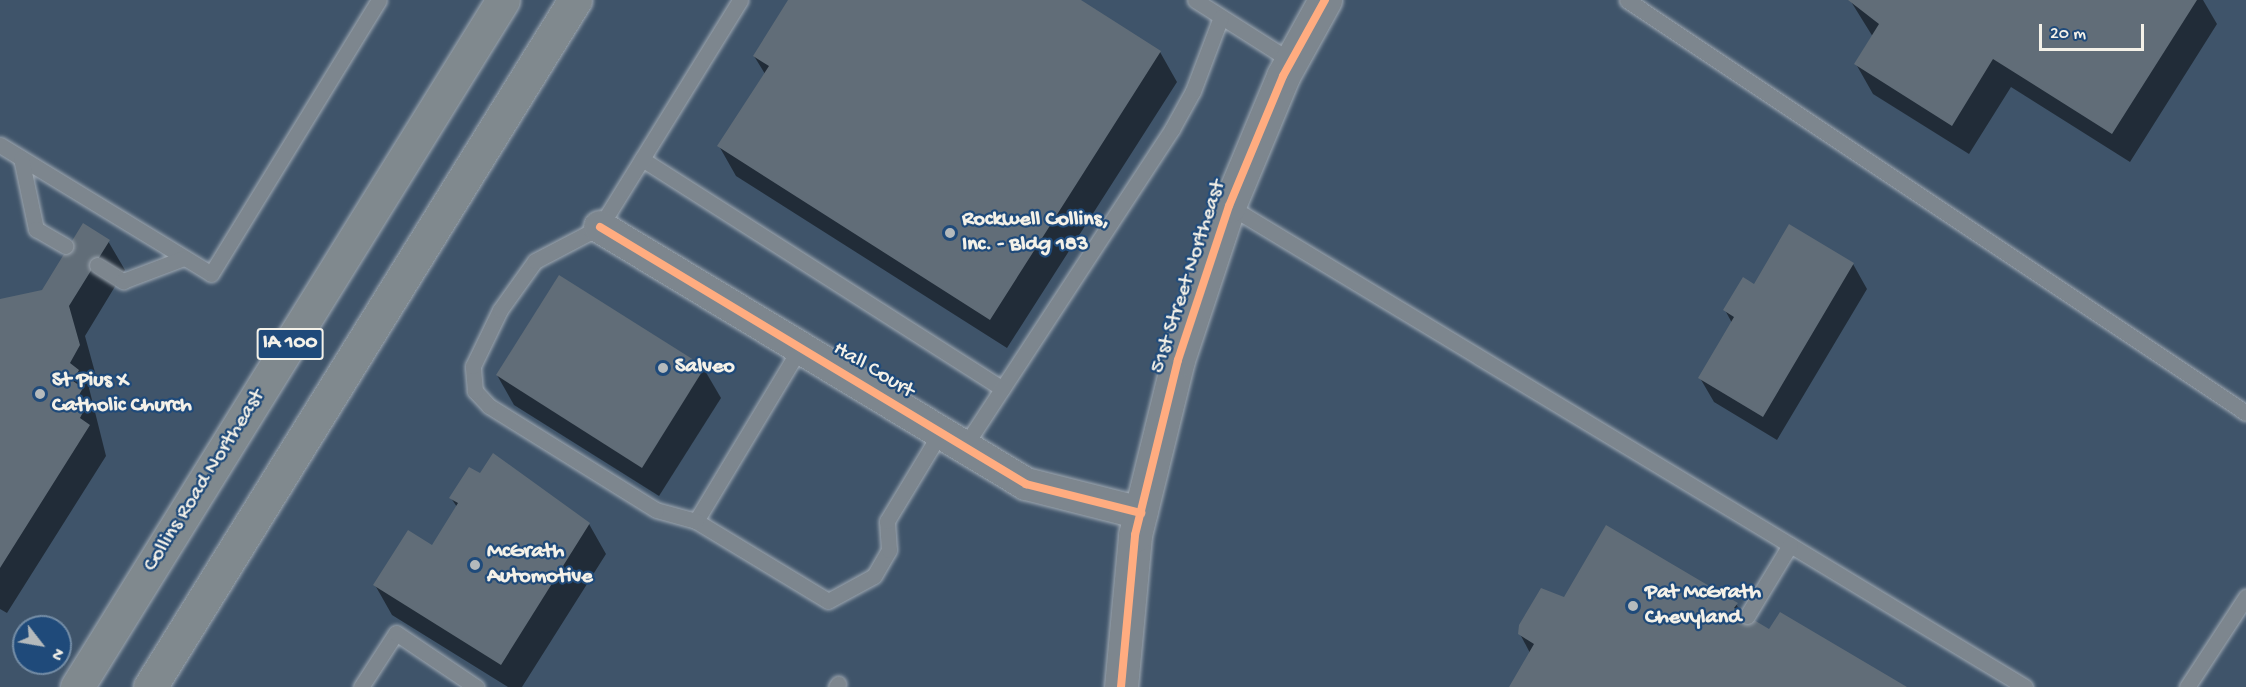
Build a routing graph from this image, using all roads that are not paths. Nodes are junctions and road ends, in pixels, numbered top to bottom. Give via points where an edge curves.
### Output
1 (379, 0) edge
2 (503, 0) edge
3 (575, 0) edge
4 (740, 0) edge
5 (1195, 0) edge
6 (1325, 0) edge
7 (1627, 0) edge
8 (1221, 16) junction
9 (1291, 61) junction
10 (0, 145) edge
11 (21, 158) junction
12 (642, 159) junction
13 (1229, 206) junction
14 (600, 227) junction
15 (65, 246) dead end
16 (184, 258) junction
17 (97, 265) dead end
18 (800, 348) junction
19 (1002, 388) junction
20 (2246, 414) edge
21 (952, 440) junction
22 (1141, 513) junction
23 (696, 521) junction
24 (1790, 545) junction
25 (2246, 597) edge
26 (1748, 616) dead end
27 (77, 687) edge
28 (150, 687) edge
29 (362, 687) edge
30 (476, 687) edge
31 (1121, 687) edge
32 (2025, 687) edge
33 (2187, 687) edge

1 - 16 lane via 211,274
2 - 27 highway, Collins Road Northeast / IA 100
3 - 28 highway, IA 100
4 - 12 lane
5 - 8 lane
6 - 9 street, 51st Street Northeast
7 - 20 lane
8 - 9 lane
8 - 19 lane via 1193,91 1172,129
9 - 13 street, 51st Street Northeast
10 - 11 lane
11 - 15 lane via 36,229
11 - 16 lane
12 - 14 lane
12 - 19 lane
13 - 22 street, 51st Street Northeast via 1178,360
13 - 24 lane
14 - 18 street, Hall Court
14 - 23 lane via 535,261 500,310 473,366 475,391 489,406 656,510
16 - 17 lane via 123,281
18 - 21 street, Hall Court
18 - 23 lane
19 - 21 lane
21 - 22 street, Hall Court via 1026,484
21 - 23 lane via 888,521 889,550 874,576 828,601
22 - 31 street, 51st Street Northeast
24 - 26 lane
24 - 32 lane
25 - 33 lane
29 - 30 lane via 396,633

